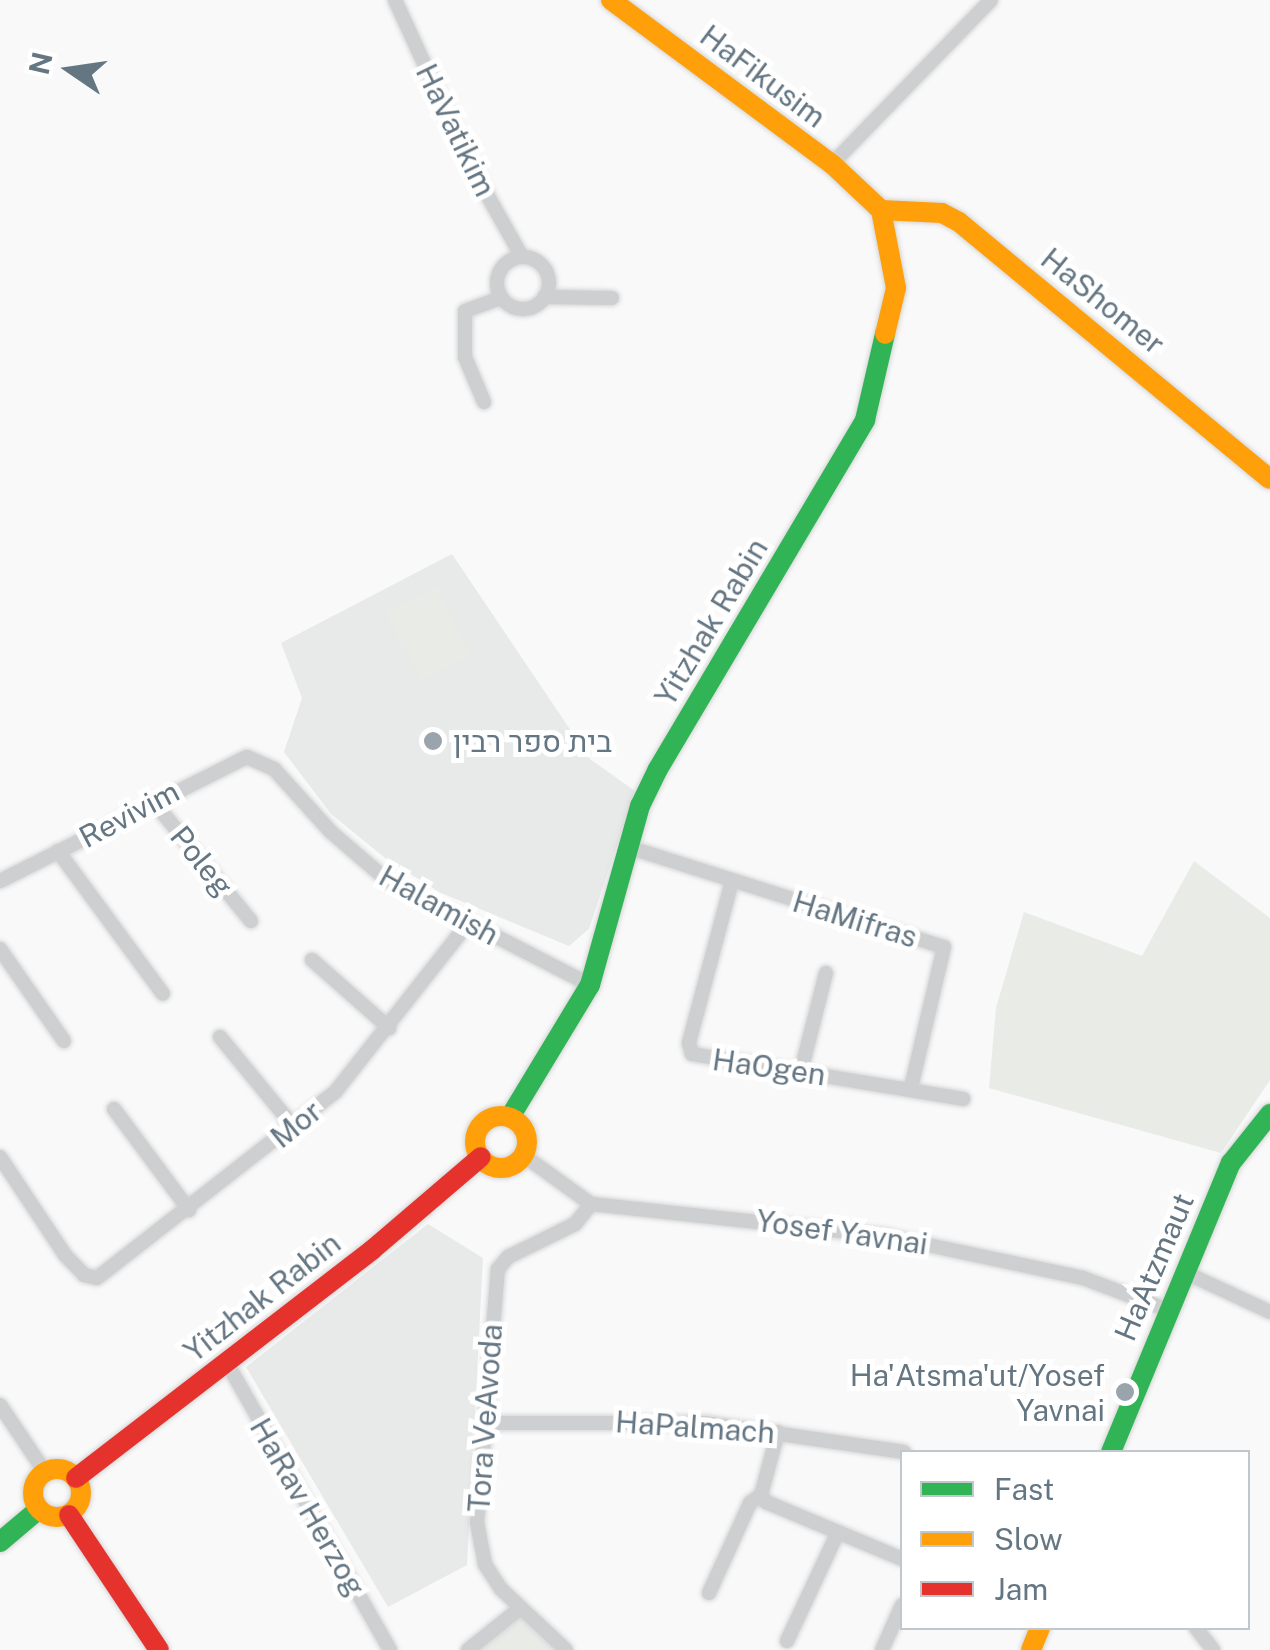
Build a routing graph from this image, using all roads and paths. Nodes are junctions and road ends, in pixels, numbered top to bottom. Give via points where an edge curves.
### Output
1 (395, 0) edge
2 (611, 0) edge
3 (991, 0) edge
4 (832, 164) junction
5 (881, 210) junction
6 (522, 257) junction
7 (544, 297) junction
8 (502, 298) junction
9 (612, 298) dead end
10 (484, 402) dead end
11 (1270, 480) edge
12 (260, 762) joint
13 (153, 801) junction
14 (628, 848) junction
15 (58, 851) junction
16 (732, 880) junction
17 (0, 881) edge
18 (251, 921) dead end
19 (468, 923) junction
20 (0, 949) edge
21 (312, 960) dead end
22 (826, 972) dead end
23 (590, 985) junction
24 (163, 994) dead end
25 (389, 1028) junction
26 (220, 1036) dead end
27 (64, 1041) dead end
28 (801, 1071) junction
29 (911, 1088) junction
30 (963, 1099) dead end
31 (114, 1109) dead end
32 (1270, 1114) edge
33 (510, 1118) junction
34 (294, 1127) junction
35 (523, 1155) junction
36 (0, 1156) edge
37 (481, 1157) junction
38 (590, 1204) junction
39 (190, 1210) junction
40 (1184, 1272) junction
41 (1168, 1310) junction
42 (1270, 1312) edge
43 (227, 1363) junction
44 (0, 1405) edge
45 (485, 1423) junction
46 (778, 1432) junction
47 (1112, 1450) edge
48 (900, 1451) edge
49 (45, 1472) junction
50 (76, 1478) junction
51 (761, 1495) junction
52 (39, 1509) junction
53 (69, 1514) junction
54 (838, 1532) junction
55 (0, 1542) edge
56 (900, 1558) edge
57 (709, 1593) dead end
58 (518, 1610) junction
59 (900, 1610) edge
60 (1198, 1630) edge
61 (787, 1642) dead end
62 (159, 1650) edge
63 (390, 1650) edge
64 (468, 1650) edge
65 (566, 1650) edge
66 (882, 1650) edge
67 (1213, 1650) edge

1 - 6 street, HaVatikim via 471,166
2 - 4 street, HaFikusim
3 - 4 street
4 - 5 street
5 - 11 street, HaShomer via 942,212 959,222
5 - 14 street, Yitzhak Rabin via 896,288 865,420 658,769
6 - 7 street via 537,261 547,274
6 - 8 street via 498,275
7 - 8 street via 523,308
7 - 9 street
8 - 10 street via 466,311 465,358
12 - 13 street, Revivim via 235,760
12 - 19 street, Halamish via 364,864
13 - 15 street, Revivim
13 - 18 street, Poleg
14 - 16 street, HaMifras
14 - 23 street, Yitzhak Rabin
15 - 17 street, Revivim
15 - 24 street
16 - 28 street, HaOgen via 689,1044 692,1054
16 - 29 street, HaMifras via 944,946
19 - 23 street, Halamish
19 - 25 street, Mor
20 - 27 street
21 - 25 street
22 - 28 street
23 - 33 street, Yitzhak Rabin
25 - 34 street, Mor via 336,1091
26 - 34 street
28 - 29 street, HaOgen
29 - 30 street, HaOgen
31 - 39 street
32 - 40 street, HaAtzmaut via 1231,1163
33 - 35 street via 526,1133
33 - 37 street via 492,1118 478,1130
34 - 39 street, Mor
35 - 37 street via 502,1168
35 - 38 street
36 - 39 street, Mor via 84,1275 110,1272
37 - 43 street, Yitzhak Rabin
38 - 41 street, Yosef Yavnai via 886,1236 1083,1278
38 - 45 street, Tora VeAvoda via 575,1224 508,1257 498,1269
40 - 41 street, HaAtzmaut
40 - 42 street
41 - 47 street, HaAtzmaut
43 - 50 street, Yitzhak Rabin
43 - 63 street, HaRav Herzog
44 - 49 street
45 - 46 street, HaPalmach via 616,1420
45 - 58 street, Tora VeAvoda via 478,1544
46 - 48 street, HaPalmach
46 - 51 street
49 - 50 street via 62,1470
49 - 52 street via 33,1494
50 - 53 street via 80,1502
51 - 54 street
51 - 57 street via 750,1503
52 - 53 street via 50,1516
52 - 55 street
53 - 62 street
54 - 56 street
54 - 61 street
58 - 64 street
58 - 65 street, Tora VeAvoda
59 - 66 street
60 - 67 street

